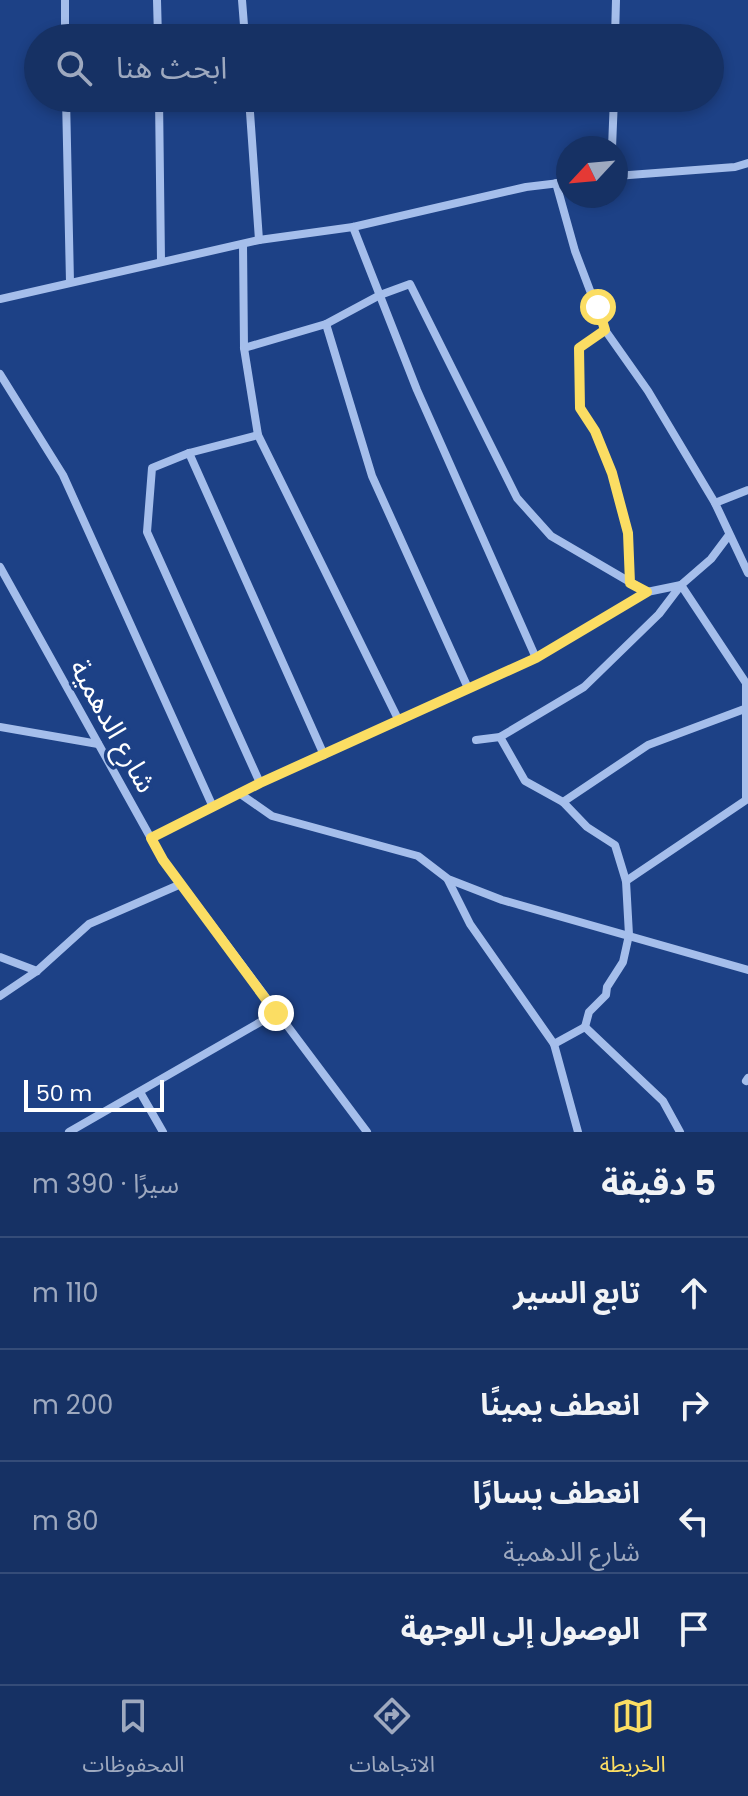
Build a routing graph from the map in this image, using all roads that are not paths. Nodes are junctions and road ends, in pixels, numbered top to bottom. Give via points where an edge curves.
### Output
1 (65, 0) edge
2 (157, 0) edge
3 (242, 0) edge
4 (616, 0) edge
5 (65, 24) edge
6 (158, 24) edge
7 (244, 24) edge
8 (615, 24) edge
9 (66, 112) edge
10 (159, 112) edge
11 (250, 112) edge
12 (613, 112) edge
13 (612, 136) edge
14 (748, 163) edge
15 (628, 175) edge
16 (556, 183) edge
17 (563, 208) edge
18 (353, 227) junction
19 (259, 240) junction
20 (243, 244) junction
21 (161, 261) junction
22 (70, 282) junction
23 (380, 295) junction
24 (0, 299) edge
25 (326, 324) junction
26 (605, 330) junction
27 (244, 348) junction
28 (0, 374) edge
29 (258, 435) junction
30 (189, 453) junction
31 (748, 490) edge
32 (715, 503) junction
33 (729, 535) junction
34 (0, 567) edge
35 (748, 573) edge
36 (630, 583) junction
37 (681, 585) junction
38 (647, 592) junction
39 (536, 658) junction
40 (468, 688) junction
41 (747, 708) edge
42 (399, 721) junction
43 (0, 727) edge
44 (500, 737) junction
45 (476, 740) dead end
46 (98, 744) junction
47 (324, 755) junction
48 (260, 783) junction
49 (239, 793) junction
50 (563, 802) junction
51 (213, 807) junction
52 (151, 838) junction
53 (448, 879) junction
54 (626, 881) junction
55 (181, 884) junction
56 (629, 935) junction
57 (0, 957) edge
58 (748, 970) edge
59 (37, 971) junction
60 (0, 996) edge
61 (276, 1013) junction
62 (585, 1027) junction
63 (554, 1044) junction
64 (140, 1092) junction
65 (69, 1132) edge
66 (163, 1132) edge
67 (367, 1132) edge
68 (578, 1132) edge
69 (680, 1132) edge

1 - 5 street
2 - 6 street
3 - 7 street
4 - 8 street
9 - 22 street
10 - 21 street
11 - 19 street
12 - 13 street
14 - 15 street
16 - 18 street
17 - 26 street
18 - 19 street
18 - 23 street
19 - 20 street
20 - 21 street
20 - 27 street
21 - 22 street
22 - 24 street
23 - 25 street
23 - 36 street via 410,284 517,498 551,536
23 - 39 street
25 - 27 street
25 - 40 street via 372,476
26 - 32 street
26 - 36 street via 579,348 580,408 612,473 628,533
27 - 29 street
28 - 51 street via 63,475
29 - 30 street
29 - 42 street
30 - 47 street
30 - 48 street via 152,468 147,532
31 - 32 street
32 - 33 street
33 - 35 street
33 - 37 street
34 - 46 street, شارع الدهمية
36 - 38 street
37 - 38 street
37 - 41 street via 746,683
37 - 44 street via 659,614 584,687
38 - 39 street
39 - 40 street
40 - 42 street
41 - 50 street via 648,745
41 - 54 street via 746,800
42 - 47 street
43 - 46 street
44 - 45 street
44 - 50 street via 525,781
46 - 52 street, شارع الدهمية
47 - 48 street
48 - 49 street
49 - 51 street
49 - 53 street via 272,816 418,856
50 - 54 street via 615,845
51 - 52 street
52 - 55 street, شارع الدهمية
53 - 56 street via 502,900
53 - 63 street via 470,924
54 - 56 street
55 - 59 street via 89,924
55 - 61 street, شارع الدهمية
56 - 58 street
56 - 62 street via 623,962 606,995 589,1012
57 - 59 street
59 - 60 street
61 - 64 street
61 - 67 street, شارع الدهمية
62 - 63 street
62 - 69 street via 663,1101
63 - 68 street
64 - 65 street
64 - 66 street

